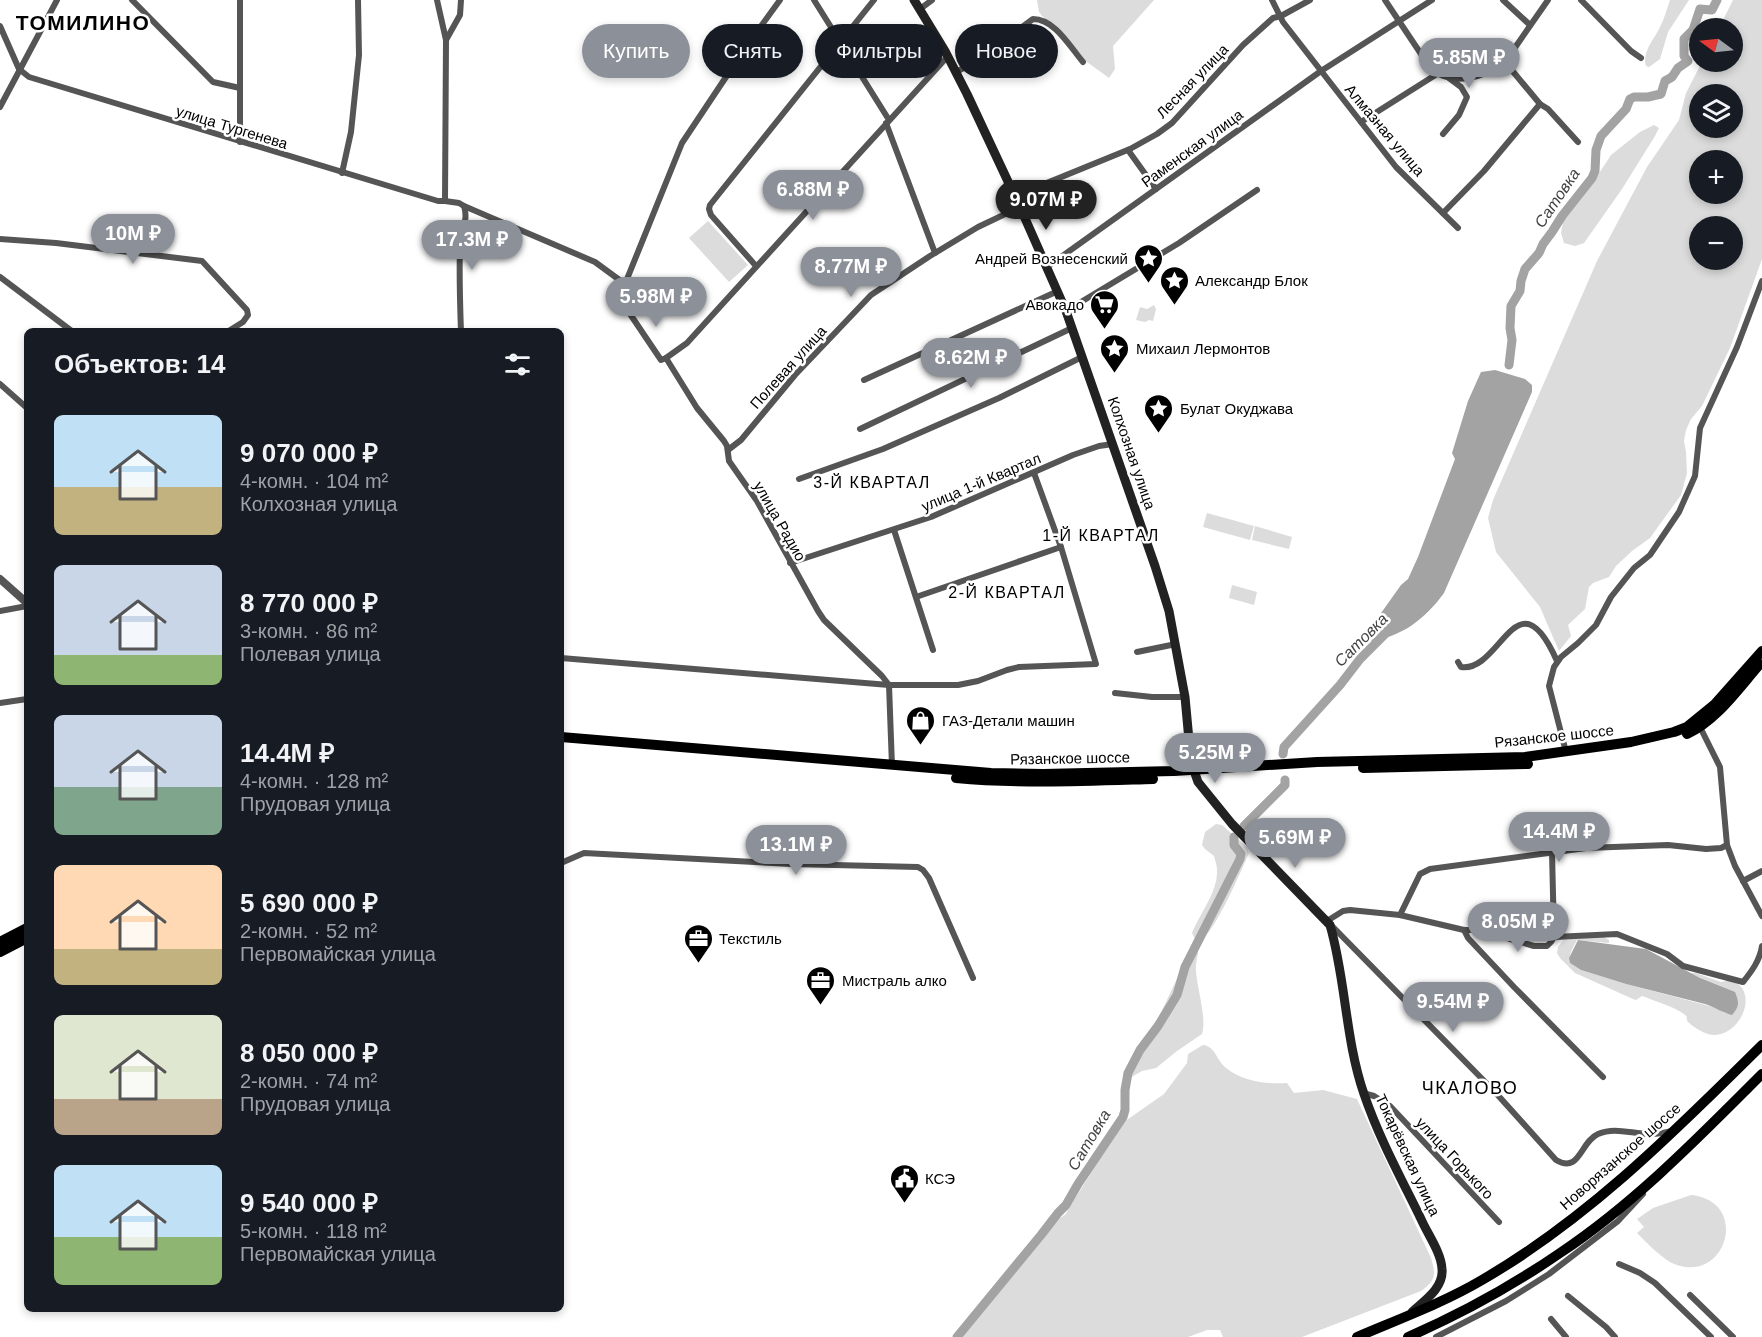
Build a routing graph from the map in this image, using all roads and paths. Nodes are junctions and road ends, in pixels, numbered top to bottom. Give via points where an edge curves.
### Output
1 (57, 0) edge
2 (132, 0) edge
3 (240, 0) edge
4 (358, 0) edge
5 (437, 0) edge
6 (461, 0) edge
7 (780, 0) edge
8 (814, 0) edge
9 (874, 0) edge
10 (914, 0) edge
11 (932, 0) edge
12 (1272, 0) edge
13 (1310, 0) edge
14 (1386, 0) edge
15 (1432, 0) edge
16 (1503, 0) edge
17 (1548, 0) edge
18 (1581, 0) edge
19 (920, 9) junction
20 (1281, 16) junction
21 (1399, 21) junction
22 (830, 24) edge
23 (854, 24) edge
24 (1026, 24) edge
25 (1048, 24) edge
26 (1530, 25) junction
27 (0, 26) edge
28 (1058, 33) edge
29 (446, 40) junction
30 (948, 56) junction
31 (1641, 58) dead end
32 (1083, 62) dead end
33 (1505, 62) junction
34 (19, 69) junction
35 (955, 70) edge
36 (1321, 71) junction
37 (815, 72) edge
38 (1437, 74) junction
39 (862, 78) edge
40 (959, 78) edge
41 (1449, 78) junction
42 (240, 88) junction
43 (1540, 104) junction
44 (0, 107) edge
45 (888, 122) junction
46 (1361, 122) junction
47 (1443, 134) dead end
48 (240, 142) junction
49 (1578, 142) dead end
50 (1128, 150) junction
51 (342, 173) junction
52 (1156, 189) junction
53 (1257, 190) dead end
54 (1015, 196) junction
55 (443, 201) junction
56 (464, 206) junction
57 (1020, 207) junction
58 (1443, 213) junction
59 (1458, 228) dead end
60 (0, 239) edge
61 (935, 253) junction
62 (756, 266) junction
63 (1047, 267) junction
64 (0, 277) edge
65 (1762, 281) edge
66 (625, 284) junction
67 (1058, 291) junction
68 (1066, 311) junction
69 (68, 328) edge
70 (233, 328) edge
71 (461, 328) edge
72 (1072, 328) junction
73 (1082, 357) junction
74 (664, 359) junction
75 (864, 380) dead end
76 (0, 384) edge
77 (24, 405) edge
78 (860, 429) dead end
79 (1113, 444) junction
80 (728, 450) junction
81 (1034, 473) junction
82 (799, 479) dead end
83 (894, 530) junction
84 (1061, 547) junction
85 (790, 563) junction
86 (0, 579) edge
87 (916, 597) junction
88 (24, 602) edge
89 (24, 606) edge
90 (0, 611) edge
91 (1176, 644) junction
92 (933, 650) dead end
93 (1762, 651) edge
94 (1137, 652) dead end
95 (564, 658) edge
96 (1557, 661) junction
97 (1762, 661) edge
98 (1458, 662) dead end
99 (889, 685) junction
100 (1115, 693) dead end
101 (1185, 697) junction
102 (24, 699) edge
103 (0, 703) edge
104 (1700, 727) junction
105 (564, 737) edge
106 (564, 742) edge
107 (1566, 752) junction
108 (892, 766) junction
109 (1194, 773) junction
110 (1727, 845) junction
111 (1552, 852) junction
112 (564, 862) edge
113 (1762, 871) edge
114 (1743, 880) junction
115 (1400, 915) junction
116 (1762, 916) edge
117 (1329, 923) junction
118 (24, 930) edge
119 (1464, 930) junction
120 (1554, 937) junction
121 (24, 940) edge
122 (0, 942) edge
123 (1762, 946) edge
124 (0, 952) edge
125 (973, 978) dead end
126 (1762, 1046) edge
127 (1762, 1074) edge
128 (1603, 1077) dead end
129 (1363, 1093) junction
130 (1675, 1130) junction
131 (1660, 1173) junction
132 (1499, 1222) dead end
133 (1619, 1264) dead end
134 (1690, 1295) dead end
135 (1569, 1296) dead end
136 (1410, 1314) junction
137 (1551, 1319) dead end
138 (1357, 1337) edge
139 (1408, 1337) edge
140 (1436, 1337) edge
141 (1566, 1337) edge
142 (1615, 1337) edge
143 (1711, 1337) edge
144 (1732, 1337) edge

1 - 34 street
2 - 42 street via 213,82
3 - 42 street
4 - 51 street via 359,55 351,132
5 - 29 street
6 - 29 street via 459,15
7 - 66 street via 682,142
8 - 22 street
9 - 23 street
10 - 19 main road, Колхозная улица
11 - 19 street
12 - 20 street
13 - 20 street, Лесная улица
14 - 21 street
15 - 21 street, Раменская улица
16 - 26 street
17 - 26 street
18 - 31 street
19 - 30 main road, Колхозная улица
20 - 36 street, Алмазная улица
20 - 50 street, Лесная улица via 1273,18 1243,45 1172,123
21 - 36 street, Раменская улица
21 - 38 street
24 - 25 street via 1041,19
26 - 33 street
27 - 34 street
28 - 32 street
29 - 55 street
30 - 35 main road, Колхозная улица
30 - 45 street
33 - 41 street via 1481,76
33 - 43 street
34 - 44 street
34 - 48 street, улица Тургенева via 29,78
36 - 46 street, Алмазная улица
36 - 52 street, Раменская улица
37 - 62 street via 709,209
38 - 41 street
38 - 46 street
39 - 45 street
40 - 54 main road, Колхозная улица
41 - 47 street via 1467,97 1459,115
42 - 48 street
43 - 49 street
43 - 58 street
45 - 61 street
45 - 62 street
46 - 58 street, Алмазная улица via 1396,167
48 - 51 street, улица Тургенева
50 - 52 street
50 - 54 street, Лесная улица
51 - 55 street, улица Тургенева
52 - 63 street, Раменская улица
53 - 68 street via 1179,243
54 - 57 main road, Колхозная улица
55 - 56 street, улица Тургенева
56 - 66 street, улица Тургенева via 595,262
56 - 71 street via 466,223 460,244
57 - 61 street, Полевая улица
57 - 63 main road, Колхозная улица
58 - 59 street, Алмазная улица
60 - 70 street via 201,261 247,310 243,322
61 - 80 street, Полевая улица via 871,295
62 - 74 street via 687,343
63 - 67 main road, Колхозная улица
64 - 69 street
65 - 96 street via 1700,428 1695,476 1679,512 1650,555 1611,597 1596,625
66 - 74 street, улица Радио via 628,311
67 - 68 main road, Колхозная улица
67 - 75 street
68 - 72 main road, Колхозная улица
72 - 73 main road, Колхозная улица
72 - 78 street
73 - 79 main road, Колхозная улица
73 - 82 street via 893,444
74 - 80 street, улица Радио
76 - 77 street
79 - 81 street, улица 1-й Квартал via 1073,455
79 - 91 main road, Колхозная улица via 1155,566
80 - 85 street, улица Радио via 729,461 757,501
81 - 83 street, улица 1-й Квартал
81 - 84 street
83 - 85 street, улица 1-й Квартал
83 - 87 street
84 - 87 street
84 - 99 street via 1096,664 1020,667 958,685
85 - 99 street, улица Радио via 824,620
86 - 88 street
87 - 92 street
89 - 90 street
91 - 94 street
91 - 101 main road, Колхозная улица
93 - 107 main road, Рязанское шоссе via 1714,705 1687,727 1653,738
95 - 99 street
96 - 98 street via 1538,629 1528,624 1516,627 1474,664 1465,668
96 - 107 street via 1549,686
97 - 104 main road, Рязанское шоссе
99 - 108 street
100 - 101 street
101 - 109 main road, Колхозная улица
102 - 103 street
104 - 109 main road, Рязанское шоссе via 1658,744 1525,764
104 - 110 street via 1719,767
105 - 108 main road, Рязанское шоссе
106 - 109 main road, Рязанское шоссе via 990,781 1084,781
107 - 109 main road, Рязанское шоссе via 1525,757 1317,762
108 - 109 main road, Рязанское шоссе via 991,773
109 - 117 main road via 1202,789 1232,824
110 - 111 street via 1706,849 1668,845
110 - 114 street
111 - 115 street via 1430,869 1420,874
111 - 120 street
112 - 125 street via 584,854 918,867 929,878
113 - 114 street
114 - 116 street
115 - 117 street via 1346,910
115 - 119 street
117 - 129 main road, Токарёвская улица
117 - 130 street via 1562,1164 1576,1160 1593,1136 1602,1132 1652,1134
118 - 122 main road
119 - 120 street via 1540,946 1547,946
119 - 128 street via 1468,939
120 - 123 street via 1617,934 1667,954 1683,966 1743,982
121 - 124 main road
126 - 130 main road, Новорязанское шоссе
127 - 131 main road
129 - 132 street, улица Горького via 1390,1106
129 - 136 main road, Токарёвская улица via 1440,1258 1440,1283
130 - 136 main road, Новорязанское шоссе via 1579,1215 1481,1281
131 - 139 main road via 1561,1253 1514,1283
131 - 140 street via 1618,1221 1577,1254 1512,1298
133 - 143 street via 1655,1283
134 - 144 street
135 - 142 street
136 - 138 main road, Новорязанское шоссе
137 - 141 street

